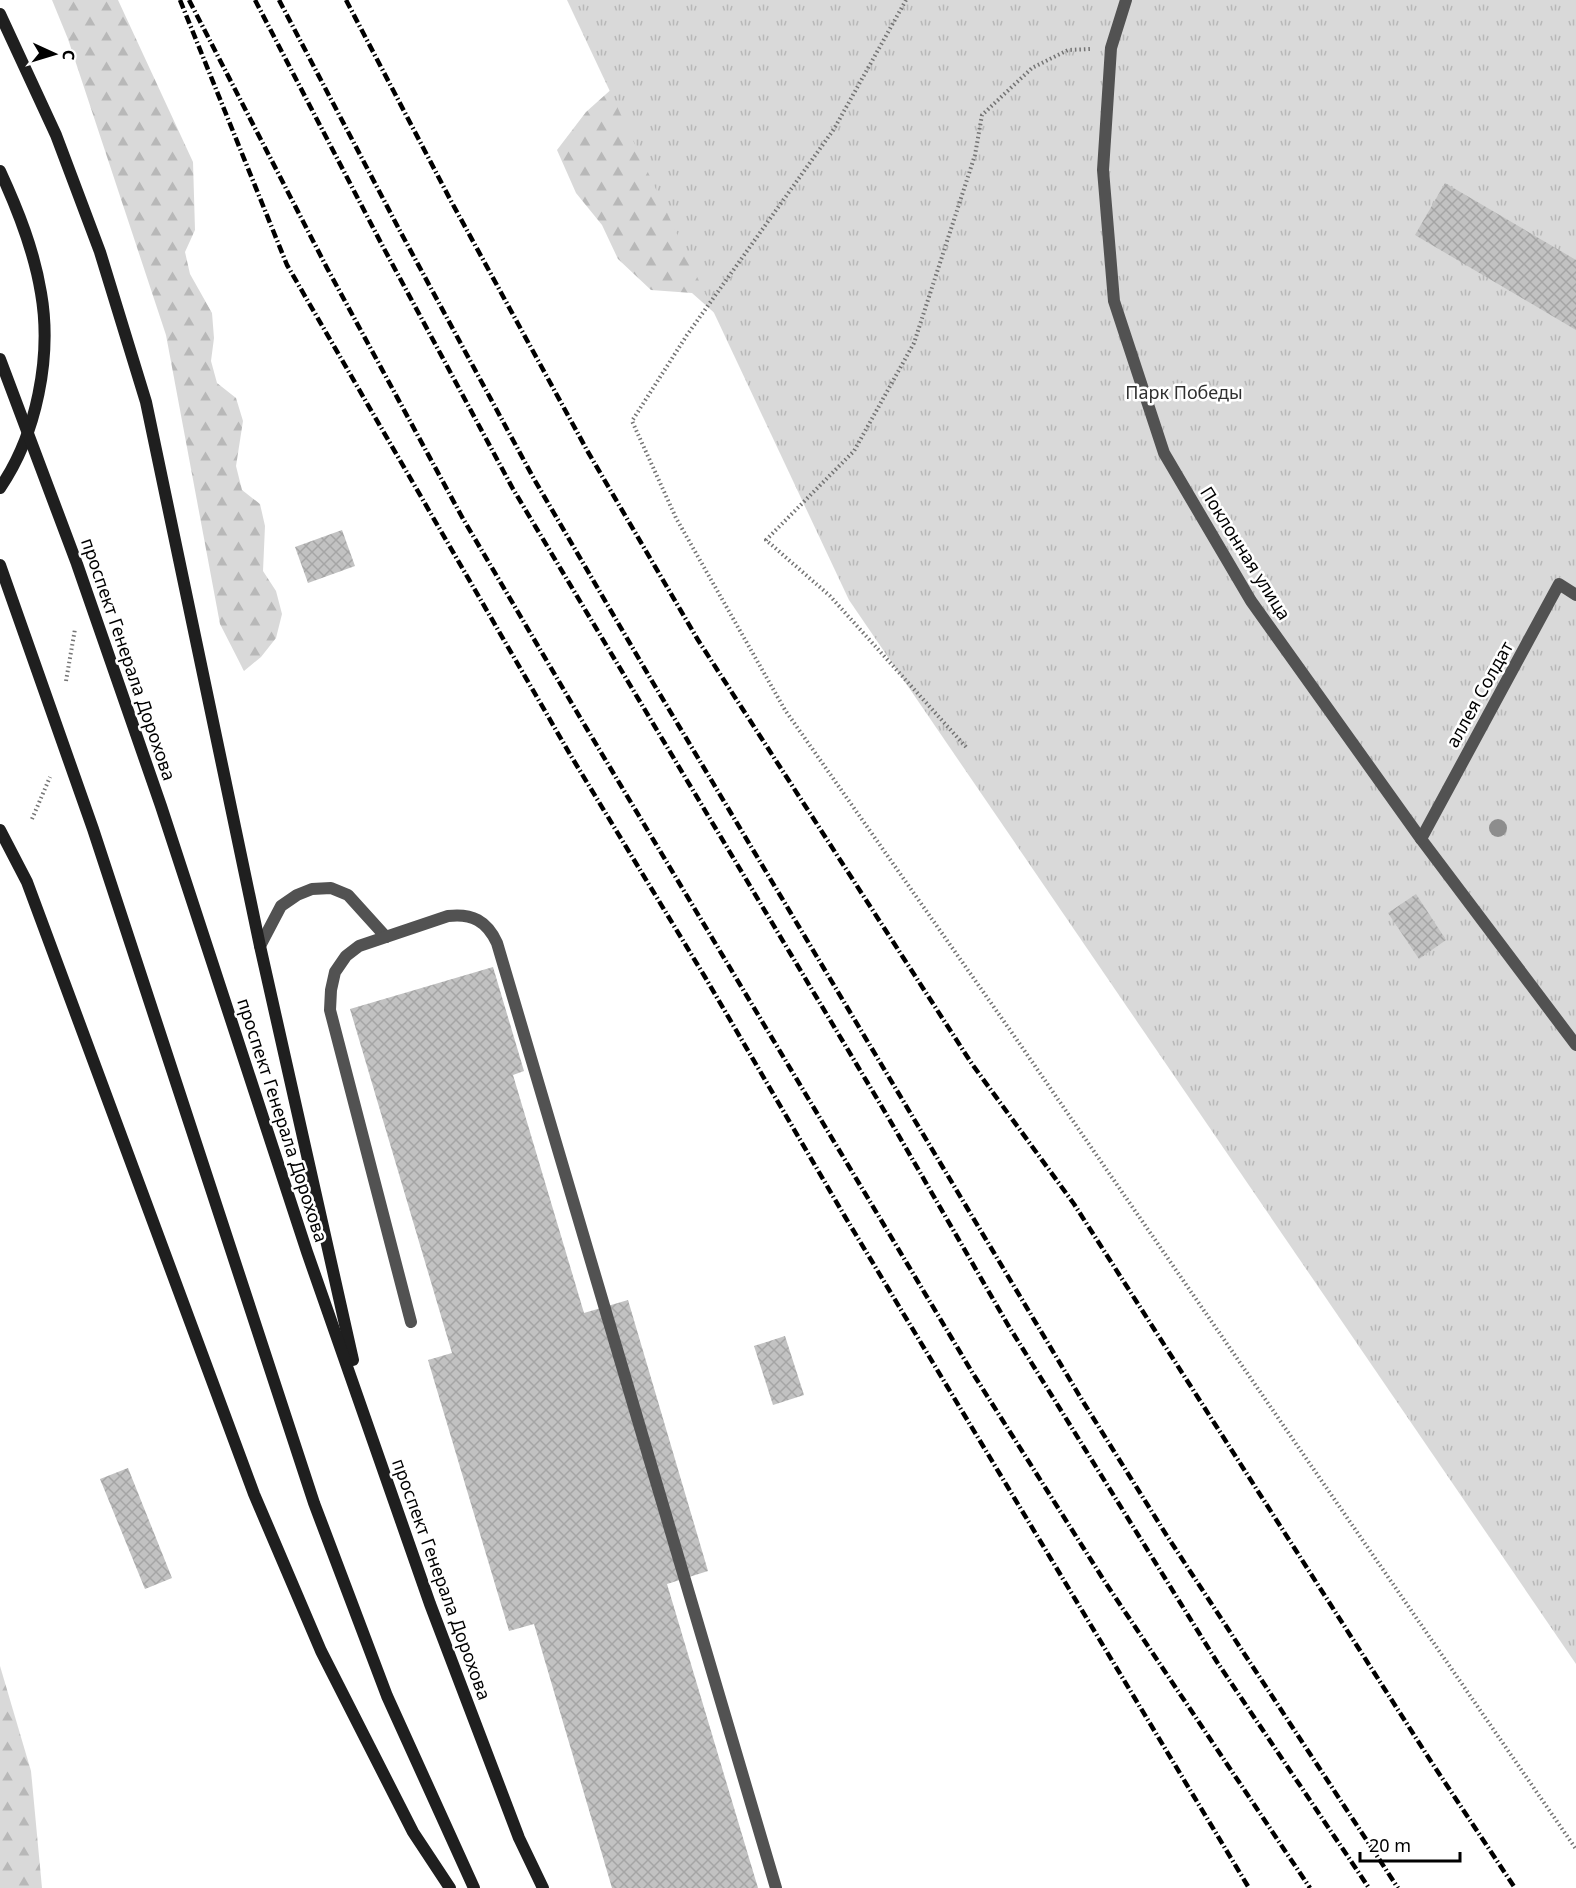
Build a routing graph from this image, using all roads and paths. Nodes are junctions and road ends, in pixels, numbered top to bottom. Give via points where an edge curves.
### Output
1 (906, 0) edge
2 (1126, 0) edge
3 (0, 14) edge
4 (1111, 48) junction
5 (0, 171) edge
6 (0, 359) edge
7 (0, 488) edge
8 (0, 565) edge
9 (1576, 594) edge
10 (76, 623) dead end
11 (66, 681) dead end
12 (966, 747) dead end
13 (51, 775) dead end
14 (32, 819) dead end
15 (0, 830) edge
16 (1420, 839) junction
17 (386, 937) junction
18 (260, 946) junction
19 (1576, 1045) edge
20 (411, 1322) dead end
21 (365, 1413) junction
22 (1576, 1849) edge
23 (450, 1888) edge
24 (474, 1888) edge
25 (543, 1888) edge
26 (776, 1888) edge

1 - 22 path via 834,129 687,335 632,422 676,518 785,710
2 - 4 street, Поклонная улица
3 - 18 main road via 56,135 100,252 146,402
4 - 12 path via 1068,50 1032,68 982,115 975,155 914,343 854,451 766,540 830,596
4 - 16 street, Поклонная улица via 1103,170 1114,301 1164,453 1251,601
5 - 7 main road via 33,256 44,334 42,373 34,411 21,449
6 - 21 main road, проспект Генерала Дорохова via 161,806 307,1252
8 - 24 main road via 93,829 314,1503 387,1696
9 - 16 street, аллея Солдат via 1559,584
10 - 11 path
13 - 14 path
15 - 23 main road via 27,882 259,1505 326,1661 413,1832
16 - 19 street, Поклонная улица
17 - 18 street via 348,895 331,888 312,889 281,906
17 - 20 street via 359,946 346,956 335,972 330,1010
17 - 26 street via 460,914 483,922 497,943
18 - 21 main road
21 - 25 main road, проспект Генерала Дорохова via 438,1626 519,1838

